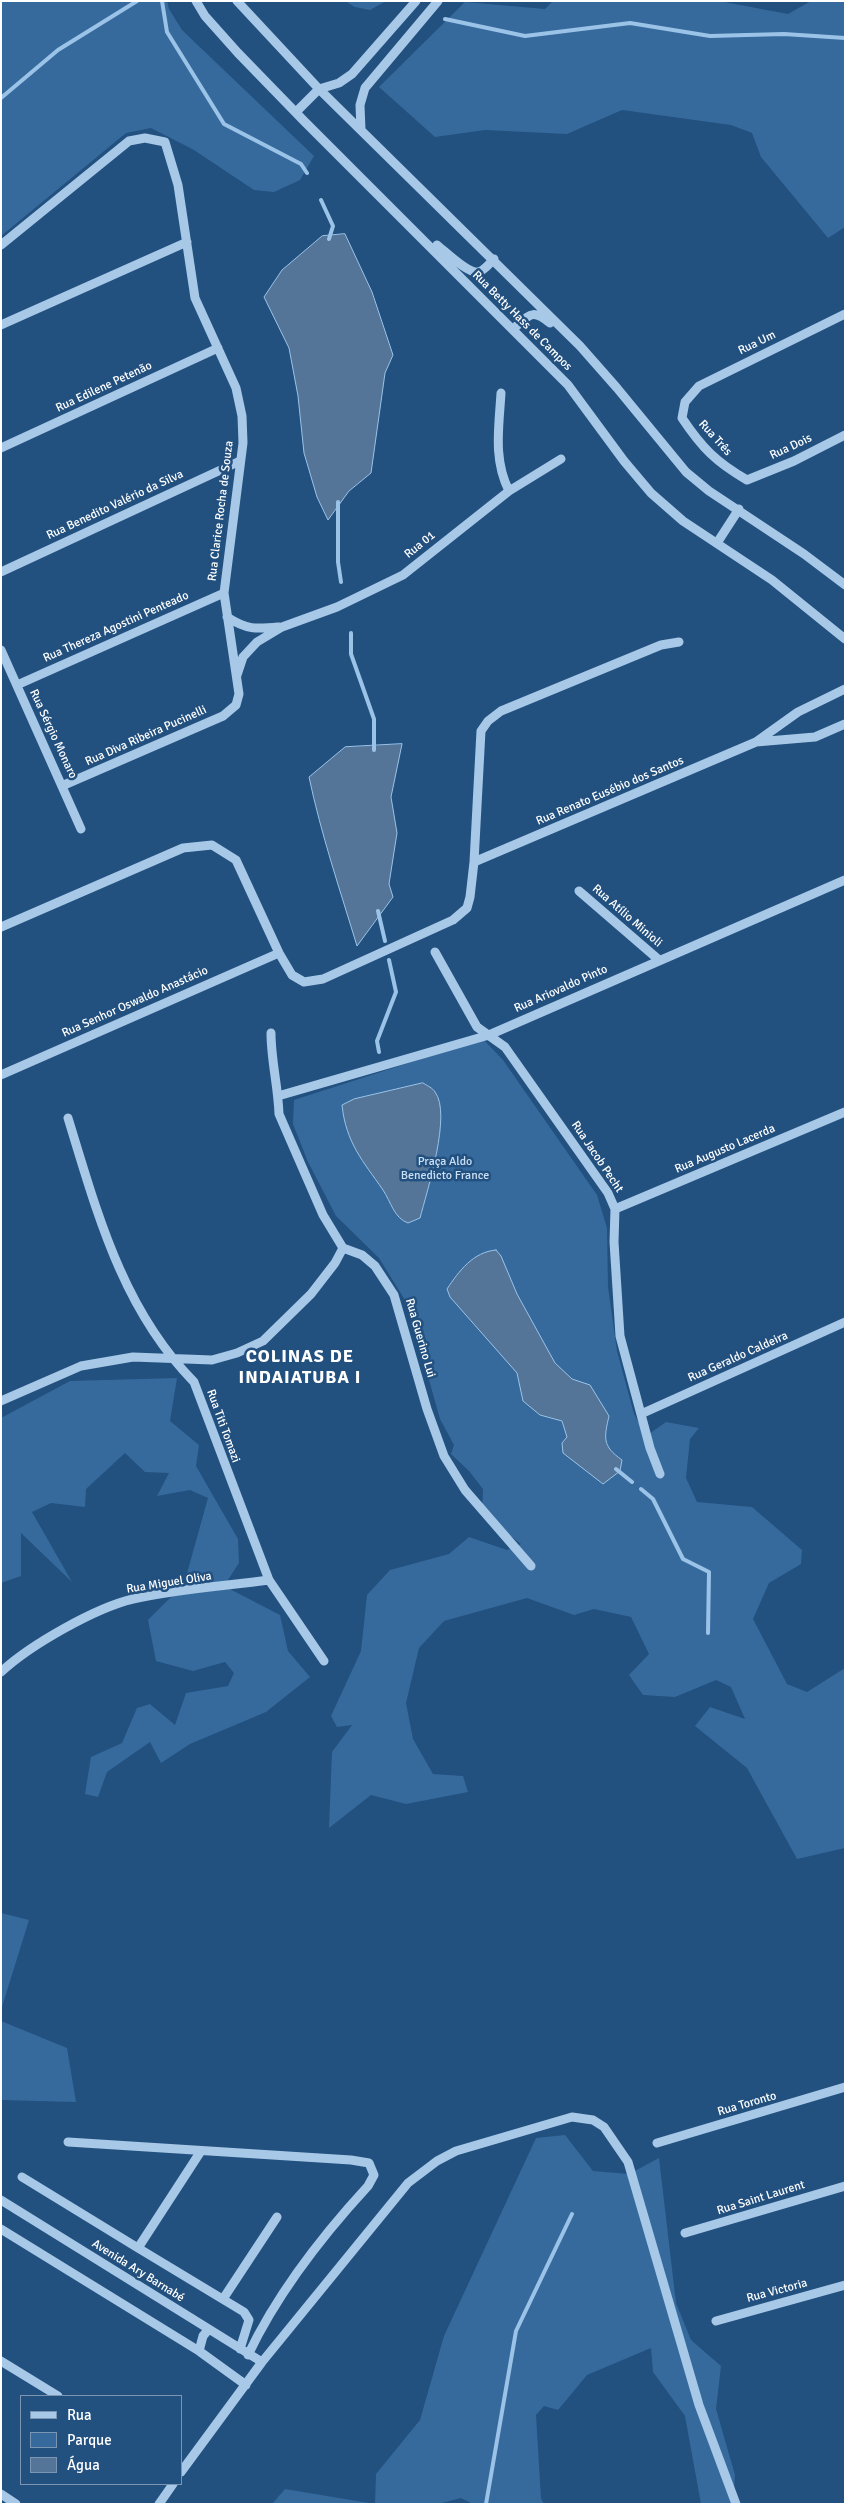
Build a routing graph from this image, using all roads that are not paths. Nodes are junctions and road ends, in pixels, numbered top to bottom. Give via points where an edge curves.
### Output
1 (196, 1) edge
2 (237, 1) edge
3 (416, 1) edge
4 (438, 1) edge
5 (319, 89) junction
6 (296, 112) junction
7 (361, 130) junction
8 (408, 222) junction
9 (186, 242) junction
10 (1, 245) edge
11 (494, 259) junction
12 (845, 314) edge
13 (1, 325) edge
14 (513, 329) junction
15 (580, 346) junction
16 (218, 348) junction
17 (501, 393) dead end
18 (685, 402) joint
19 (845, 435) edge
20 (1, 448) edge
21 (561, 459) dead end
22 (240, 461) junction
23 (747, 480) joint
24 (509, 491) junction
25 (739, 510) junction
26 (717, 543) junction
27 (1, 572) edge
28 (845, 585) edge
29 (224, 593) junction
30 (227, 617) junction
31 (282, 627) junction
32 (845, 639) edge
33 (679, 642) dead end
34 (1, 650) edge
35 (236, 677) junction
36 (17, 685) junction
37 (845, 689) edge
38 (236, 705) joint
39 (845, 724) edge
40 (756, 742) junction
41 (64, 786) junction
42 (81, 829) dead end
43 (474, 862) junction
44 (845, 880) edge
45 (579, 891) dead end
46 (1, 927) edge
47 (434, 952) dead end
48 (279, 953) junction
49 (659, 960) junction
50 (271, 1033) dead end
51 (489, 1035) junction
52 (1, 1075) edge
53 (278, 1096) junction
54 (845, 1112) edge
55 (68, 1118) dead end
56 (615, 1209) junction
57 (343, 1248) junction
58 (845, 1322) edge
59 (170, 1358) junction
60 (1, 1401) edge
61 (641, 1414) junction
62 (660, 1474) dead end
63 (531, 1566) dead end
64 (269, 1580) junction
65 (324, 1660) dead end
66 (1, 1672) edge
67 (845, 2087) edge
68 (68, 2142) dead end
69 (656, 2143) dead end
70 (201, 2151) junction
71 (22, 2177) dead end
72 (845, 2186) edge
73 (1, 2200) edge
74 (277, 2217) dead end
75 (1, 2229) edge
76 (685, 2234) dead end
77 (138, 2248) junction
78 (845, 2285) edge
79 (224, 2299) junction
80 (716, 2321) dead end
81 (208, 2330) junction
82 (240, 2350) junction
83 (199, 2351) junction
84 (248, 2355) junction
85 (1, 2361) edge
86 (262, 2362) junction
87 (246, 2385) junction
88 (56, 2395) edge
89 (182, 2471) edge
90 (172, 2485) edge
91 (1, 2494) edge
92 (16, 2504) edge
93 (159, 2504) edge
94 (736, 2504) edge

1 - 6 street, Rua Betty Hass de Campos via 225,38
2 - 5 street, Rua Betty Hass de Campos
3 - 5 street via 352,74 339,83
4 - 7 street via 370,80 360,105
5 - 6 street
5 - 7 street, Rua Betty Hass de Campos
6 - 8 street, Rua Betty Hass de Campos
7 - 11 street, Rua Betty Hass de Campos
8 - 11 street via 470,271 483,270
8 - 14 street, Rua Betty Hass de Campos
9 - 10 street, Rua Clarice Rocha de Souza via 178,186 165,142 145,138 129,141
9 - 13 street
9 - 16 street, Rua Clarice Rocha de Souza via 195,298
11 - 15 street, Rua Betty Hass de Campos
12 - 18 street, Rua Um via 699,386
14 - 15 street via 528,316 538,313
14 - 26 street, Rua Betty Hass de Campos via 568,385 651,493 682,521
15 - 25 street, Rua Betty Hass de Campos via 686,472
16 - 20 street, Rua Edilene Petenão
16 - 22 street, Rua Clarice Rocha de Souza via 236,388 242,416
17 - 24 street via 497,455
18 - 23 street, Rua Três via 682,418 698,442 722,466
19 - 23 street, Rua Dois
21 - 24 street, Rua 01
22 - 27 street, Rua Benedito Valério da Silva
22 - 29 street, Rua Clarice Rocha de Souza
24 - 31 street, Rua 01 via 403,575 337,607
25 - 26 street
25 - 28 street, Rua Betty Hass de Campos
26 - 32 street, Rua Betty Hass de Campos via 772,580
29 - 30 street, Rua Clarice Rocha de Souza
29 - 36 street, Rua Thereza Agostini Penteado
30 - 31 street, Rua 01 via 252,629
30 - 35 street, Rua Clarice Rocha de Souza
31 - 35 street, Rua 01 via 249,649
33 - 43 street via 661,645 501,711 488,721 481,731
34 - 36 street, Rua Sérgio Monaro
35 - 38 street, Rua Clarice Rocha de Souza via 239,694
36 - 41 street, Rua Sérgio Monaro
37 - 40 street, Rua Renato Eusébio dos Santos via 798,712
38 - 41 street, Rua Diva Ribeira Pucinelli via 223,716
39 - 40 street, Rua Renato Eusébio dos Santos via 815,736
40 - 43 street, Rua Renato Eusébio dos Santos
41 - 42 street, Rua Sérgio Monaro
43 - 48 street via 467,908 453,920 314,981 298,980
44 - 49 street, Rua Ariovaldo Pinto
45 - 49 street, Rua Atílio Minioli
46 - 48 street via 183,848 212,845 236,860
47 - 51 street, Rua Jacob Pecht via 477,1027
48 - 52 street, Rua Senhor Oswaldo Anastácio
49 - 51 street, Rua Ariovaldo Pinto
50 - 53 street via 271,1056
51 - 53 street, Rua Ariovaldo Pinto
51 - 56 street, Rua Jacob Pecht via 505,1047 608,1193
53 - 57 street via 279,1114 298,1159 323,1215
54 - 56 street, Rua Augusto Lacerda
55 - 59 street, Rua Titi Tomazi via 102,1228 128,1289
56 - 61 street, Rua Jacob Pecht via 620,1336
57 - 59 street via 311,1294 263,1341 212,1360
57 - 63 street, Rua Guerino Lui via 375,1266 394,1295 427,1410 444,1456 465,1490
58 - 61 street, Rua Geraldo Caldeira
59 - 60 street via 133,1357 81,1366
59 - 64 street, Rua Titi Tomazi via 194,1382
61 - 62 street, Rua Jacob Pecht
64 - 65 street, Rua Titi Tomazi
64 - 66 street, Rua Miguel Oliva via 132,1599 84,1620 18,1656
67 - 69 street, Rua Toronto
68 - 70 street
70 - 77 street
70 - 84 street via 351,2160 369,2163 374,2175 300,2266 262,2325
71 - 77 street
72 - 76 street, Rua Saint Laurent
73 - 81 street, Avenida Ary Barnabé
74 - 79 street
75 - 83 street
77 - 79 street
78 - 80 street, Rua Victoria
79 - 82 street via 244,2312 249,2320
81 - 82 street, Avenida Ary Barnabé
81 - 83 street
82 - 84 street, Avenida Ary Barnabé
83 - 87 street
84 - 86 street, Avenida Ary Barnabé
85 - 88 street
86 - 87 street
86 - 94 street via 396,2197 423,2172 456,2151 572,2118 593,2120 611,2134 628,2162 699,2405
87 - 89 street
90 - 93 street
91 - 92 street

